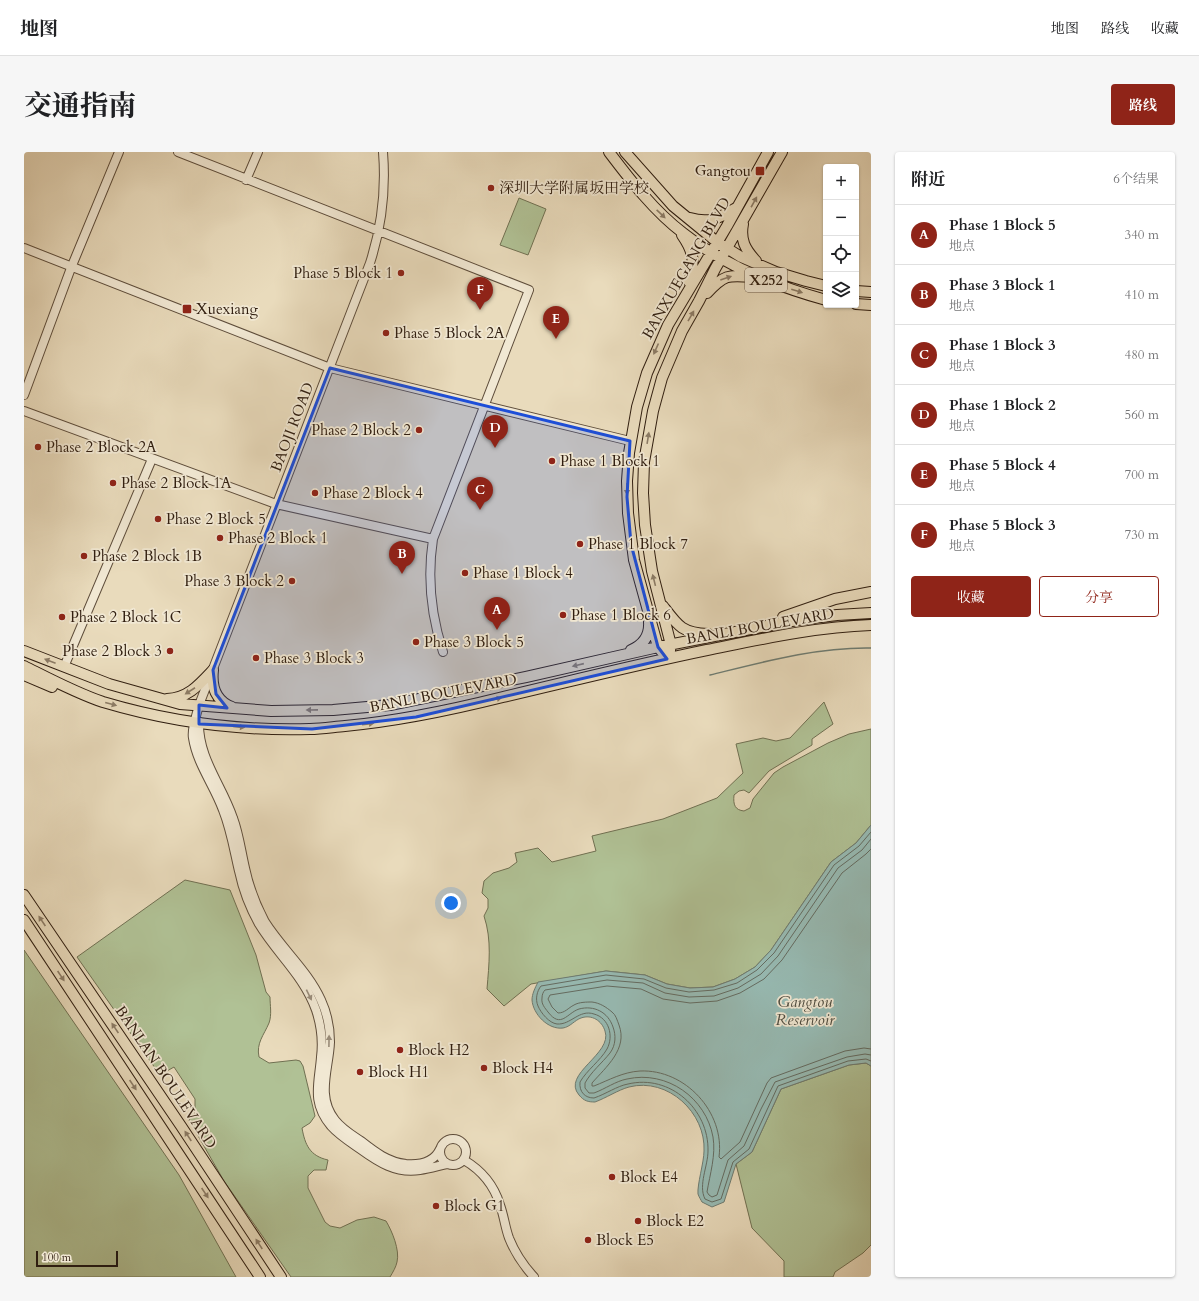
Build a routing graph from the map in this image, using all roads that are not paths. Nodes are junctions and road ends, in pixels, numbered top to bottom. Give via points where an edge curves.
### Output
1 (119, 152) edge
2 (178, 152) edge
3 (258, 152) edge
4 (383, 152) edge
5 (609, 152) edge
6 (624, 152) edge
7 (768, 152) edge
8 (782, 152) edge
9 (246, 180) junction
10 (738, 207) junction
11 (688, 218) junction
12 (745, 218) junction
13 (676, 227) junction
14 (379, 232) junction
15 (717, 242) junction
16 (24, 248) edge
17 (728, 248) junction
18 (710, 252) junction
19 (721, 259) junction
20 (759, 264) junction
21 (71, 268) junction
22 (762, 278) junction
23 (823, 285) edge
24 (859, 291) edge
25 (871, 292) edge
26 (685, 295) junction
27 (823, 299) edge
28 (699, 302) junction
29 (859, 304) edge
30 (871, 305) edge
31 (330, 368) junction
32 (24, 395) edge
33 (484, 406) junction
34 (24, 411) edge
35 (630, 441) junction
36 (152, 459) junction
37 (276, 504) junction
38 (433, 540) junction
39 (871, 592) edge
40 (660, 602) junction
41 (647, 605) junction
42 (871, 613) edge
43 (871, 625) edge
44 (756, 628) junction
45 (724, 634) junction
46 (672, 645) junction
47 (658, 647) junction
48 (24, 651) edge
49 (443, 652) dead end
50 (616, 656) junction
51 (667, 658) junction
52 (24, 666) edge
53 (64, 667) junction
54 (213, 670) junction
55 (24, 675) edge
56 (84, 694) junction
57 (161, 698) junction
58 (199, 705) junction
59 (235, 708) junction
60 (197, 723) junction
61 (24, 895) edge
62 (24, 920) edge
63 (440, 1150) junction
64 (464, 1160) junction
65 (447, 1164) junction
66 (260, 1277) edge
67 (281, 1277) edge
68 (534, 1277) edge

1 - 21 street
2 - 9 street
3 - 9 street
4 - 14 street, BAOJI ROAD via 384,191
5 -> 13 main road, X252 via 637,189
6 - 11 main road, X252 via 673,206
7 - 10 main road, BANXUEGANG BLVD
12 -> 8 main road
9 - 14 street
10 - 11 main road via 712,220
10 - 15 main road, BANXUEGANG BLVD
11 - 15 main road, X252
12 - 17 main road
12 - 20 main road via 742,229 744,246
13 - 18 main road, X252
13 - 26 main road via 687,241 694,261
14 - 31 street, BAOJI ROAD via 370,263
14 - 33 street via 528,290
15 - 17 main road, X252
15 - 18 main road, BANXUEGANG BLVD
16 - 21 street
17 - 19 main road
17 - 20 main road, X252 via 741,257
18 - 19 main road, X252
18 - 26 main road, BANXUEGANG BLVD
19 - 22 main road, X252
19 - 28 main road
20 - 23 main road, X252 via 776,272
21 - 31 street
21 - 32 street
22 -> 27 main road, X252
28 -> 22 main road via 721,279 728,276
24 - 25 main road
26 -> 35 main road, BANXUEGANG BLVD via 646,373
40 -> 28 main road via 645,525 643,478 646,445 662,378 677,341
29 - 30 main road
31 - 33 street
31 - 37 street, BAOJI ROAD
33 - 35 street
33 - 38 street
34 - 36 street
35 -> 41 main road, BANXUEGANG BLVD via 627,481 629,528
36 - 37 street
36 - 53 street
37 - 38 street
37 - 54 street, BAOJI ROAD
38 - 49 street via 430,565 431,603
39 - 44 main road via 822,602
40 - 45 main road via 675,622 687,631
40 - 46 main road
41 - 47 main road, BANXUEGANG BLVD
41 - 50 main road via 649,626 646,638 638,647
42 - 44 main road, BANLI BOULEVARD via 817,617
43 - 51 main road, BANLI BOULEVARD via 800,632
44 - 45 main road, BANLI BOULEVARD
45 - 46 main road, BANLI BOULEVARD
46 - 47 main road, BANLI BOULEVARD
46 - 51 main road
47 - 50 main road, BANLI BOULEVARD
47 - 51 main road, BANXUEGANG BLVD
53 -> 48 main road, BANLI BOULEVARD
50 -> 59 main road, BANLI BOULEVARD via 390,705 325,710 271,711
60 -> 51 main road, BANLI BOULEVARD via 312,729 416,717
52 - 56 main road, BANLI BOULEVARD
53 - 57 main road, BANLI BOULEVARD via 109,684
54 -> 57 main road via 188,694 178,698
54 - 58 street, BAOJI ROAD
54 - 59 main road via 216,694
55 - 56 main road via 58,689
56 -> 60 main road, BANLI BOULEVARD via 154,715
57 - 58 main road, BANLI BOULEVARD via 180,704
58 - 59 main road, BANLI BOULEVARD
58 - 60 street, BAOJI ROAD
63 -> 60 street via 434,1158 424,1162 407,1164 390,1160 345,1130 330,1112 324,1088 330,1041 325,1009 314,988 272,933 258,908 248,882 233,818 209,766
60 -> 65 street via 192,735 196,752 227,820 238,869 252,911 267,936 304,985 316,1010 322,1047 317,1082 324,1115 341,1135 388,1166 400,1170 413,1170
67 -> 61 main road, BANLAN BOULEVARD
62 -> 66 main road, BANLAN BOULEVARD
63 - 64 street via 449,1139 458,1140 465,1146
63 - 65 street via 441,1158
64 - 65 street via 456,1165
64 - 68 street via 481,1173 494,1191 513,1247

